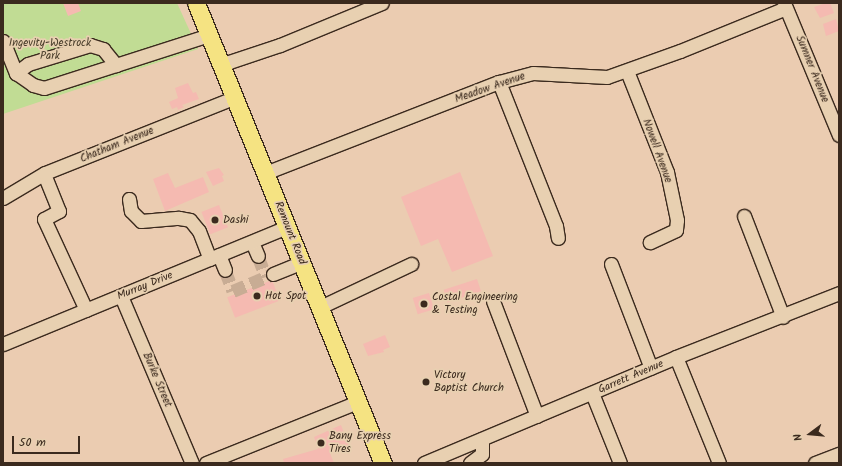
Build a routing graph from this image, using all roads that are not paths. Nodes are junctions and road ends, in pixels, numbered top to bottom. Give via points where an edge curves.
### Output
1 (196, 3) edge
2 (382, 3) edge
3 (785, 5) edge
4 (209, 35) junction
5 (3, 41) edge
6 (220, 63) junction
7 (116, 65) junction
8 (627, 71) junction
9 (16, 73) junction
10 (499, 82) junction
11 (233, 98) junction
12 (839, 136) edge
13 (266, 173) junction
14 (44, 174) junction
15 (3, 198) edge
16 (129, 199) dead end
17 (744, 216) dead end
18 (287, 227) junction
19 (558, 238) dead end
20 (252, 242) junction
21 (650, 242) dead end
22 (258, 256) tunnel mouth
23 (215, 257) junction
24 (302, 262) junction
25 (411, 264) dead end
26 (611, 264) dead end
27 (225, 270) tunnel mouth
28 (273, 274) tunnel mouth
29 (839, 293) edge
30 (121, 296) junction
31 (493, 302) dead end
32 (320, 307) junction
33 (86, 310) junction
34 (783, 317) junction
35 (3, 344) edge
36 (676, 358) junction
37 (651, 368) junction
38 (592, 393) junction
39 (358, 402) junction
40 (537, 416) junction
41 (482, 439) junction
42 (839, 454) edge
43 (192, 463) edge
44 (206, 463) edge
45 (383, 463) edge
46 (424, 463) edge
47 (470, 463) edge
48 (620, 463) edge
49 (719, 463) edge
50 (815, 463) edge

1 - 4 main road, Remount Road
2 - 6 street via 280,45
3 - 8 street, Meadow Avenue
3 - 12 street, Sumner Avenue
4 - 6 main road, Remount Road
4 - 7 street
5 - 9 street
6 - 11 main road, Remount Road
7 - 9 street via 44,88 34,85
7 - 9 street via 104,49 90,45 28,64
8 - 10 street, Meadow Avenue via 606,77 533,73
8 - 21 street, Nowell Avenue via 667,172 677,220 676,230
10 - 13 street, Meadow Avenue
10 - 19 street via 556,226
11 - 13 main road, Remount Road
11 - 14 street, Chatham Avenue
13 - 18 main road, Remount Road
14 - 15 street, Chatham Avenue
14 - 33 street via 59,211 44,219
16 - 23 street via 131,212 141,221 179,218 190,220
17 - 34 street
18 - 20 street, Murray Drive
18 - 24 main road, Remount Road
20 - 22 street
20 - 23 street, Murray Drive
23 - 27 street
23 - 30 street, Murray Drive
24 - 28 street
24 - 32 main road, Remount Road
25 - 32 street
26 - 37 street
29 - 34 street, Garrett Avenue
30 - 33 street, Murray Drive
30 - 43 street, Burke Street
31 - 40 street
32 - 39 main road, Remount Road
33 - 35 street, Murray Drive
34 - 36 street, Garrett Avenue
36 - 37 street, Garrett Avenue
36 - 49 street
37 - 38 street, Garrett Avenue
38 - 40 street, Garrett Avenue
38 - 48 street
39 - 44 street
39 - 45 main road, Remount Road
40 - 41 street, Garrett Avenue
41 - 46 street, Garrett Avenue
41 - 47 street via 482,454
42 - 50 street

